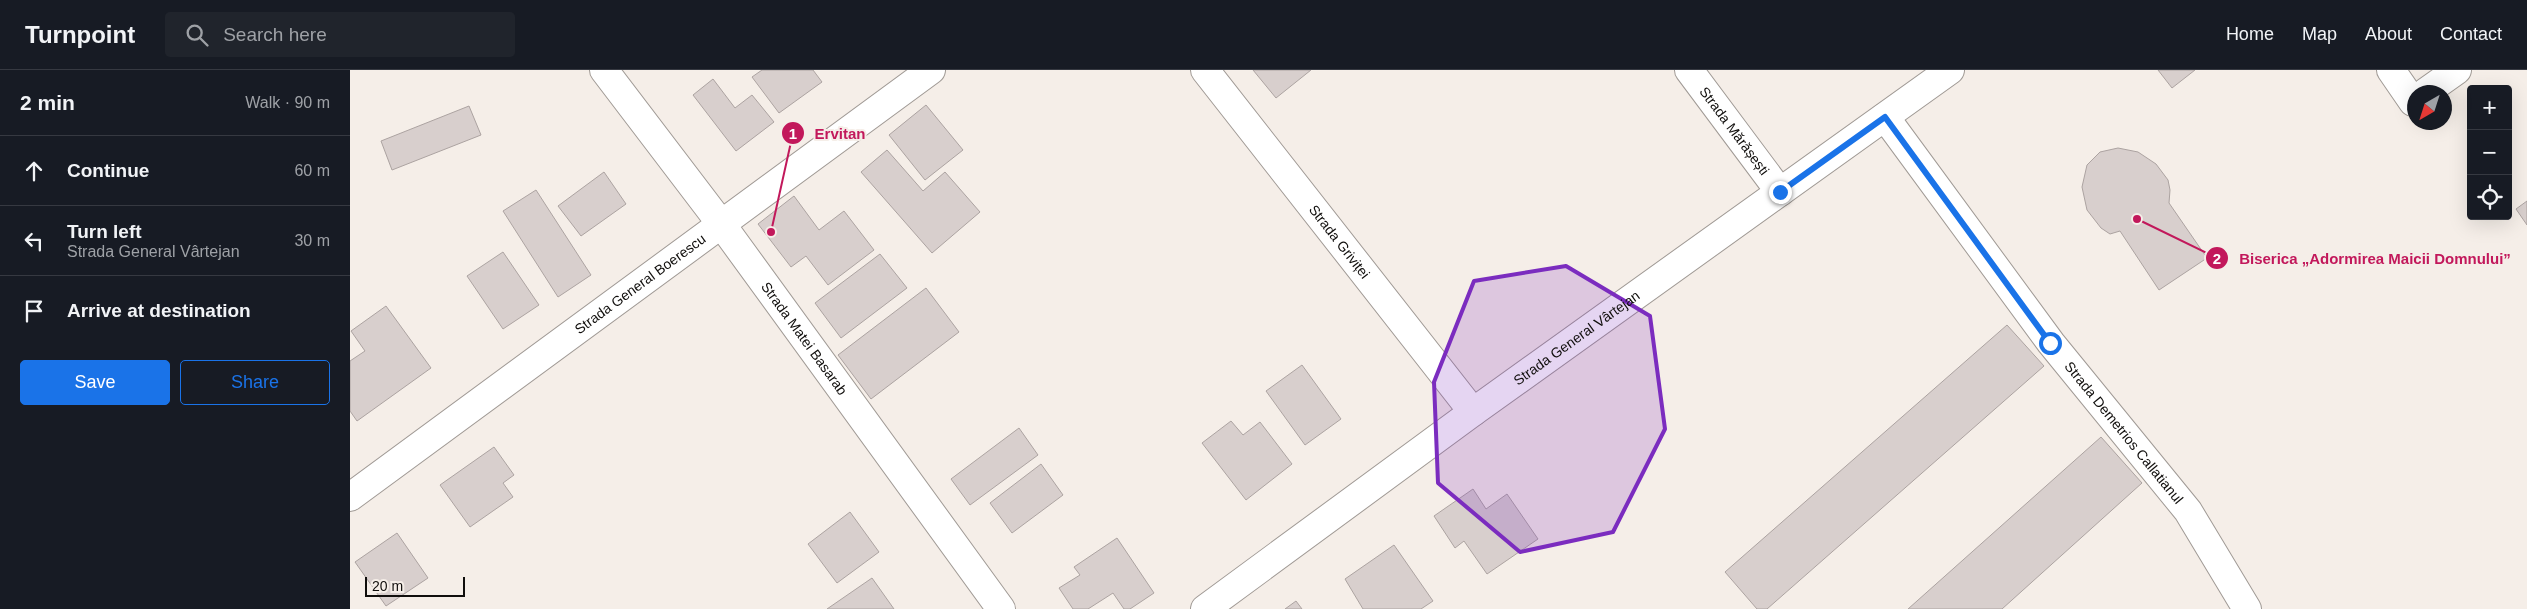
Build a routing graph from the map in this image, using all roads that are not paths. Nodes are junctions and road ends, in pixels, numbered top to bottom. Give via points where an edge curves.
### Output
1 (604, 70) edge
2 (931, 70) edge
3 (1205, 70) edge
4 (1689, 70) edge
5 (1950, 70) edge
6 (2391, 70) edge
7 (2457, 70) edge
8 (2436, 85) edge
9 (2407, 94) edge
10 (1885, 117) junction
11 (1780, 192) junction
12 (722, 225) junction
13 (1473, 412) junction
14 (350, 497) edge
15 (1002, 609) edge
16 (1205, 609) edge
17 (2248, 609) edge

1 - 12 street, Strada Matei Basarab
2 - 12 street, Strada General Boerescu
3 - 13 street, Strada Griviței
4 - 11 street, Strada Mărășești
5 - 10 street, Strada General Vârtejan
6 - 9 street
7 - 8 street
10 - 11 street, Strada General Vârtejan
10 - 17 street, Strada Demetrios Callatianul via 2050,343 2188,511
11 - 13 street, Strada General Vârtejan
12 - 14 street, Strada General Boerescu
12 - 15 street, Strada Matei Basarab
13 - 16 street, Strada General Vârtejan

